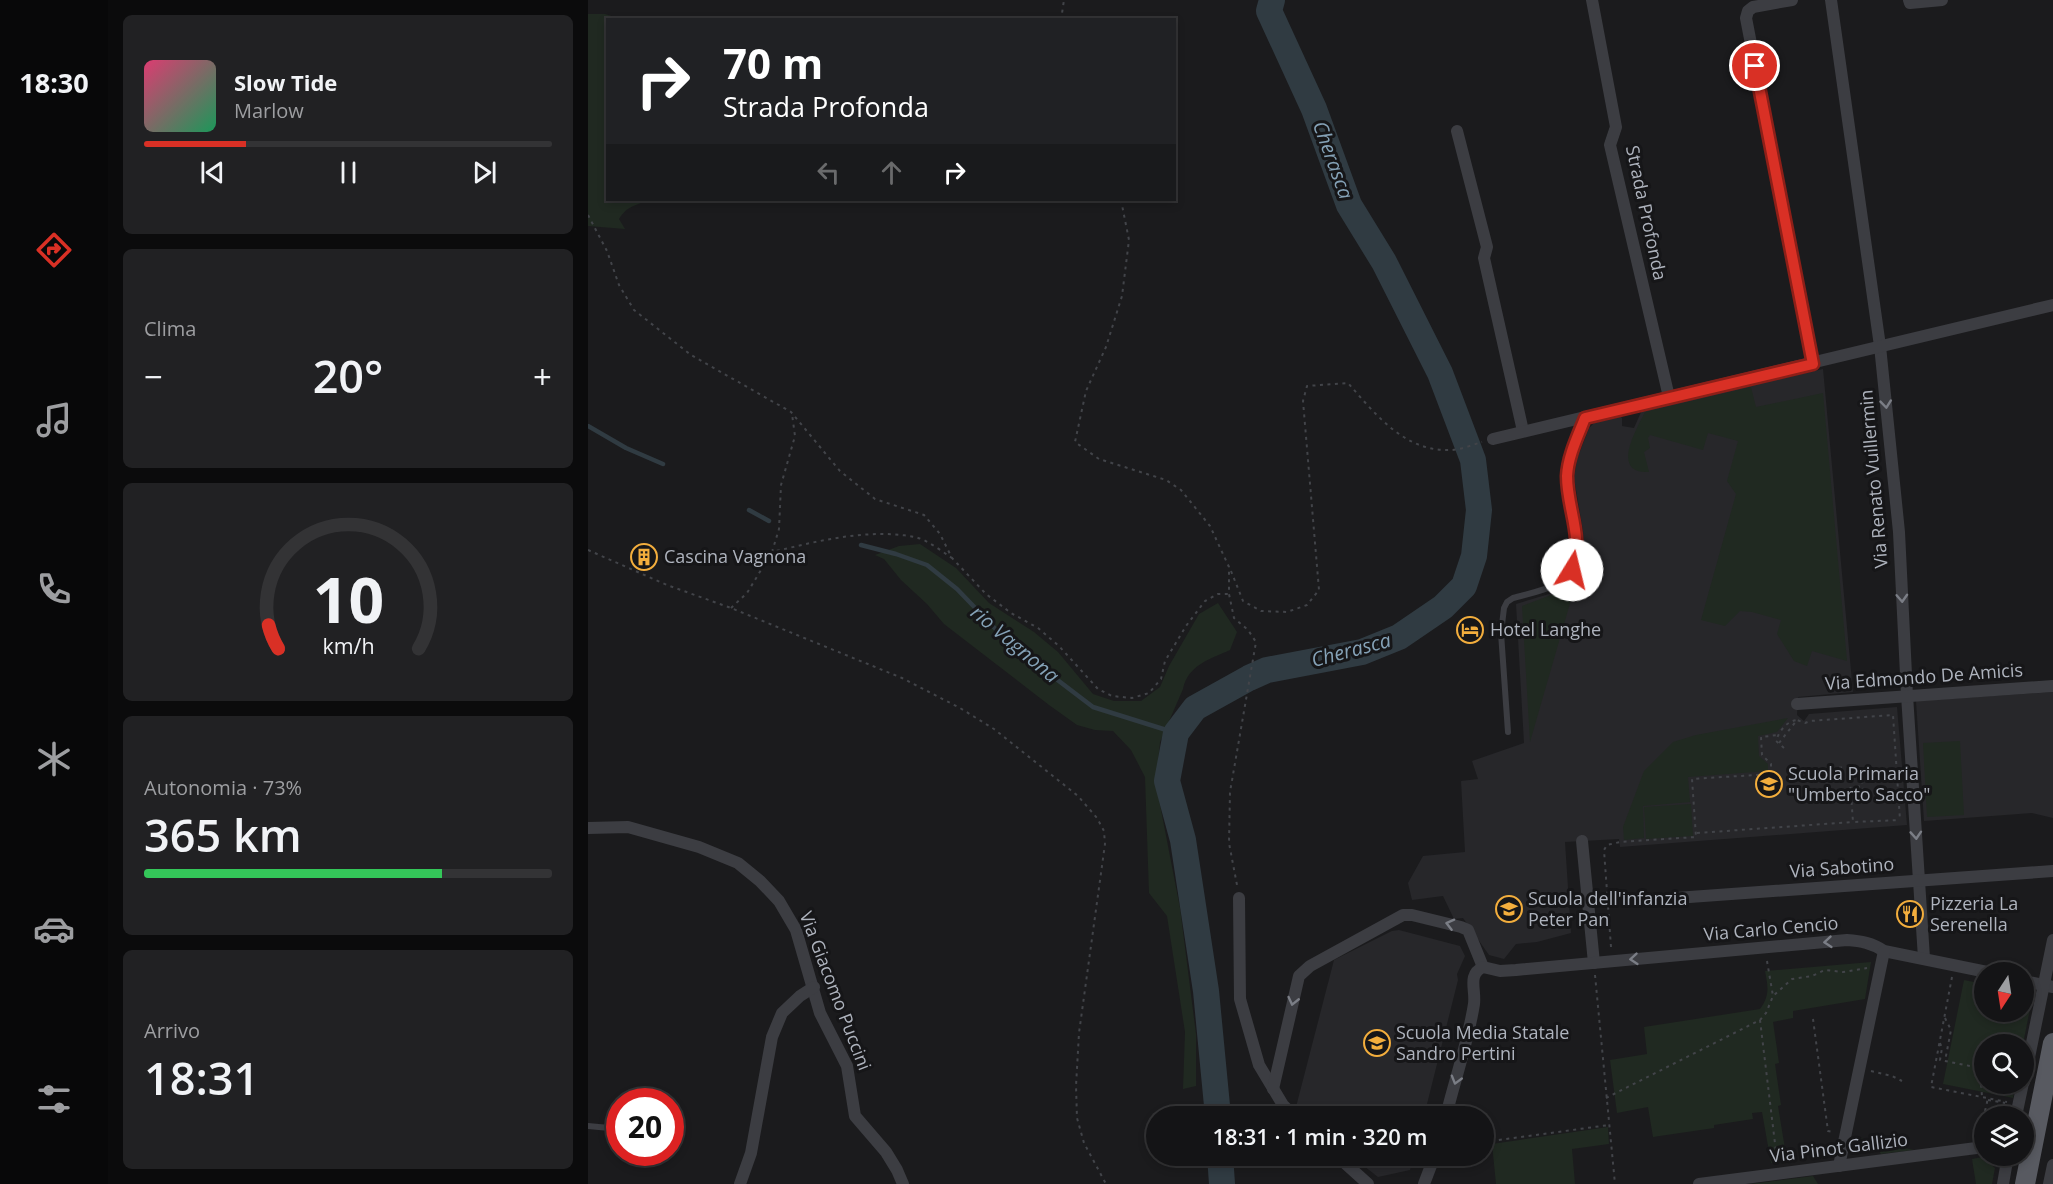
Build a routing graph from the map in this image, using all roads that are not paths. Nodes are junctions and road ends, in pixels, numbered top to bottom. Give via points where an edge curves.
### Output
1 (1592, 0) edge
2 (1792, 0) edge
3 (1831, 0) edge
4 (1909, 0) edge
5 (1942, 0) edge
6 (1457, 131) dead end
7 (2053, 305) edge
8 (1880, 346) junction
9 (1813, 364) junction
10 (1669, 397) junction
11 (1585, 418) junction
12 (1523, 431) junction
13 (1493, 439) road end
14 (2053, 686) edge
15 (1907, 695) junction
16 (1803, 704) road end
17 (1508, 732) dead end
18 (588, 828) edge
19 (1582, 841) dead end
20 (2053, 871) edge
21 (1919, 880) junction
22 (1239, 898) road end
23 (1634, 901) dead end
24 (2053, 940) edge
25 (1884, 951) junction
26 (1923, 958) junction
27 (1594, 963) junction
28 (1483, 967) junction
29 (1974, 969) edge
30 (2048, 986) edge
31 (814, 987) junction
32 (2034, 1040) edge
33 (2053, 1043) edge
34 (2051, 1064) edge
35 (1273, 1089) junction
36 (1284, 1106) edge
37 (1449, 1106) edge
38 (2034, 1124) edge
39 (588, 1126) edge
40 (606, 1128) edge
41 (1974, 1148) edge
42 (2053, 1165) edge
43 (1348, 1166) edge
44 (1431, 1166) edge
45 (1839, 1166) junction
46 (2006, 1166) edge
47 (2026, 1166) edge
48 (740, 1184) edge
49 (903, 1184) edge
50 (1368, 1184) edge
51 (1424, 1184) edge
52 (1699, 1184) edge
53 (2002, 1184) edge
54 (2025, 1184) edge
55 (2049, 1184) edge

1 - 10 street, Strada Profonda via 1616,127 1610,146
2 - 9 street via 1753,7 1746,18
3 - 8 street, Via Renato Vuillermin
4 - 5 street
6 - 12 street via 1487,247 1484,258
7 - 8 street
8 - 9 street
8 -> 15 street, Via Renato Vuillermin via 1899,532
9 - 10 street
10 - 11 street
11 - 12 street
11 - 17 lane via 1567,477 1577,538 1572,570 1555,585 1513,598 1504,608 1501,633
12 - 13 street
14 - 15 street, Via Edmondo De Amicis
15 - 16 street, Via Edmondo De Amicis
15 -> 21 street, Via Renato Vuillermin
18 - 31 street, Via Giacomo Puccini via 628,827 699,847 738,863 779,901 795,930
19 - 27 street
20 - 21 street, Via Sabotino
21 - 23 street, Via Sabotino
21 - 26 street, Via Renato Vuillermin
22 - 35 street via 1239,999 1259,1065
24 - 30 street
25 - 26 street, Via Carlo Cencio
25 -> 27 street, Via Carlo Cencio via 1872,944 1847,940
25 - 45 street
26 - 29 street, Via Carlo Cencio
27 - 28 street, Via Carlo Cencio via 1500,971
28 -> 35 street via 1468,930 1412,915 1403,915 1310,966 1299,976
28 -> 37 street via 1473,976 1474,1002
30 - 32 street
31 - 48 street via 782,1013 772,1037 751,1153
31 - 49 street, Via Giacomo Puccini via 820,1013 847,1066 855,1116 886,1152
33 - 34 main road
34 - 38 main road
35 - 36 street
39 - 40 lane
41 - 45 street, Via Pinot Gallizio
42 - 55 street
43 - 50 street
44 - 51 street
45 - 52 street, Via Pinot Gallizio
46 - 53 street
47 - 54 main road

